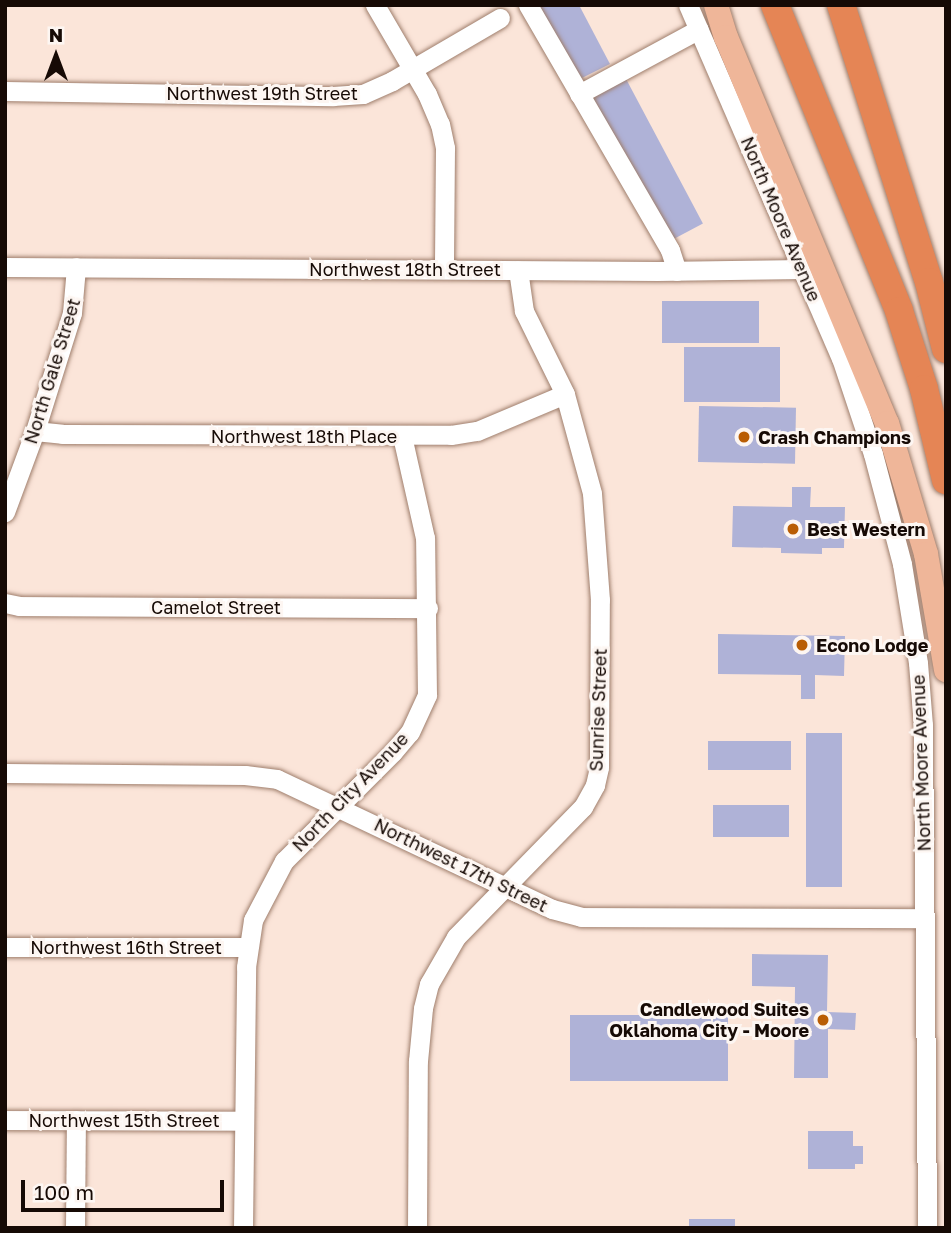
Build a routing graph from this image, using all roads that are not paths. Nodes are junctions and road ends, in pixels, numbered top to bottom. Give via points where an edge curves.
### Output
1 (375, 5) edge
2 (528, 5) edge
3 (688, 5) edge
4 (716, 5) edge
5 (775, 5) edge
6 (841, 5) edge
7 (500, 18) dead end
8 (699, 29) junction
9 (412, 69) junction
10 (11, 91) edge
11 (579, 94) junction
12 (5, 267) edge
13 (76, 267) junction
14 (444, 269) junction
15 (804, 269) junction
16 (518, 270) junction
17 (677, 271) junction
18 (946, 349) edge
19 (565, 394) junction
20 (35, 431) junction
21 (402, 436) junction
22 (946, 480) edge
23 (5, 512) edge
24 (5, 603) edge
25 (428, 608) junction
26 (946, 670) edge
27 (5, 773) edge
28 (338, 806) junction
29 (504, 887) junction
30 (925, 918) junction
31 (5, 947) edge
32 (246, 947) junction
33 (5, 1120) edge
34 (76, 1120) junction
35 (243, 1121) junction
36 (75, 1228) edge
37 (243, 1228) edge
38 (417, 1228) edge
39 (927, 1228) edge

1 - 9 street
2 - 11 street
3 - 8 street, North Moore Avenue
4 - 26 main road via 887,423 926,554
5 - 22 highway via 899,311
6 - 18 highway
7 - 9 street, Northwest 19th Street
8 - 11 street
8 - 15 street, North Moore Avenue
9 - 10 street, Northwest 19th Street via 377,89 352,95
9 - 14 street via 444,136
11 - 17 street via 670,250
12 - 13 street, Northwest 18th Street
13 - 14 street, Northwest 18th Street
13 - 20 street, North Gale Street via 76,299
14 - 16 street, Northwest 18th Street
15 - 17 street, Northwest 18th Street
15 - 30 street, North Moore Avenue via 861,412 902,564 923,724
16 - 17 street, Northwest 18th Street
16 - 19 street, Sunrise Street via 524,311
19 - 21 street, Northwest 18th Place via 477,431
19 - 29 street, Sunrise Street via 583,449 596,531 600,767 583,807
20 - 21 street, Northwest 18th Place
20 - 23 street, North Gale Street
21 - 25 street, North City Avenue via 425,538
24 - 25 street, Camelot Street
25 - 28 street, North City Avenue via 427,695 422,711 394,752
27 - 28 street, Northwest 17th Street via 245,775 278,779
28 - 29 street, Northwest 17th Street
28 - 32 street, North City Avenue via 303,838 270,883
29 - 30 street, Northwest 17th Street via 581,917
29 - 38 street, Sunrise Street via 456,937 439,962 422,1007
30 - 39 street, North Moore Avenue
31 - 32 street, Northwest 16th Street
32 - 35 street, North City Avenue
33 - 34 street, Northwest 15th Street
34 - 35 street, Northwest 15th Street
34 - 36 street
35 - 37 street, North City Avenue

